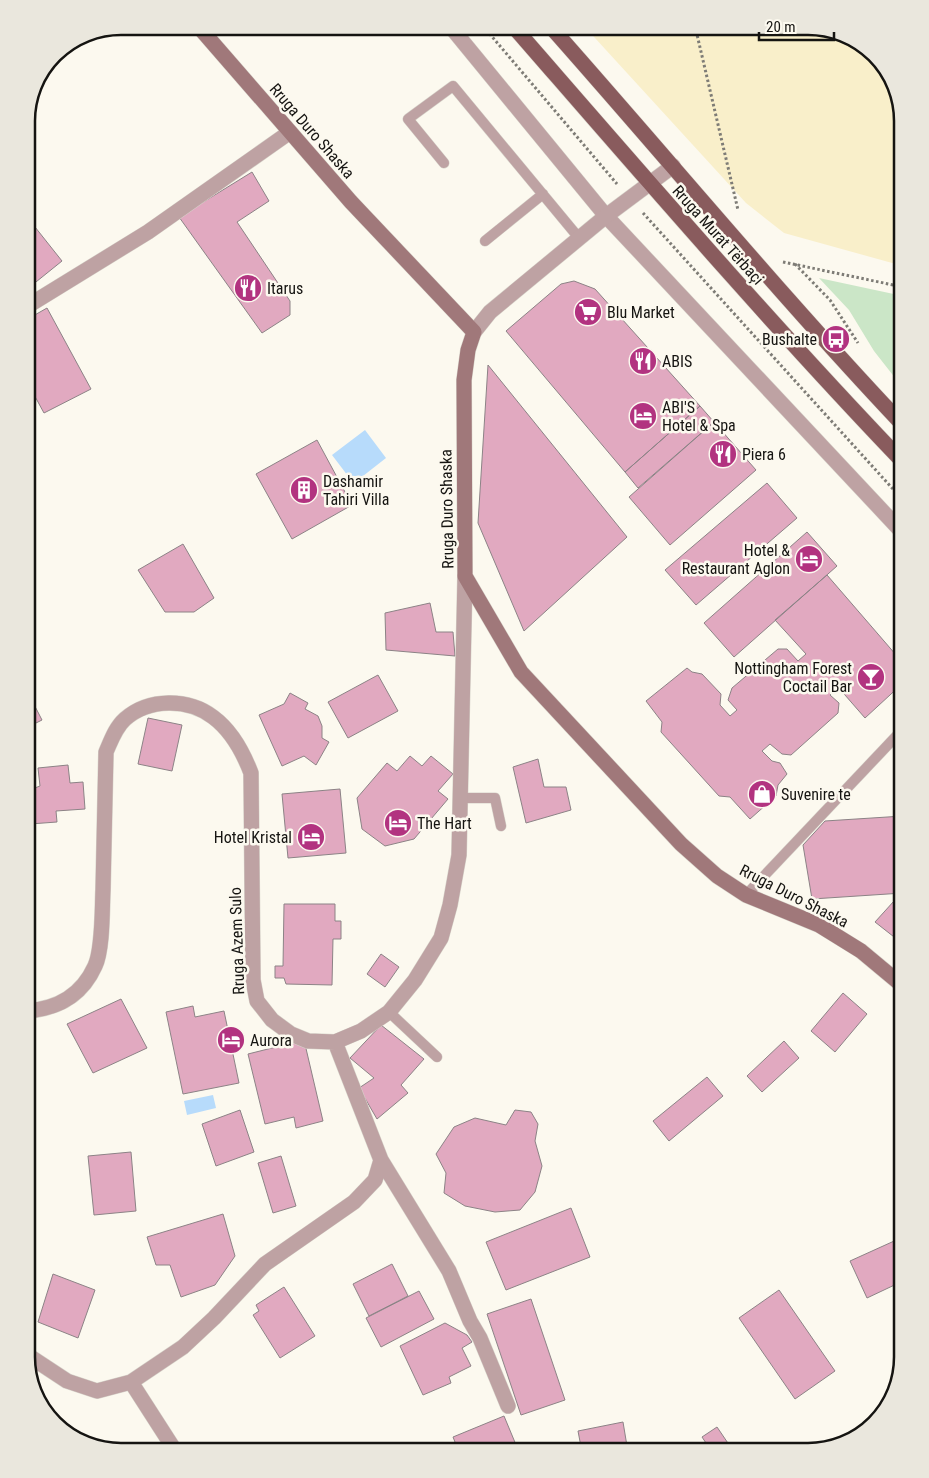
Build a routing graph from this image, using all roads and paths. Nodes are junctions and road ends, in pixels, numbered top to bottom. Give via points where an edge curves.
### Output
1 (206, 35) edge
2 (457, 35) edge
3 (490, 35) edge
4 (521, 35) edge
5 (558, 35) edge
6 (697, 35) edge
7 (290, 132) junction
8 (444, 163) dead end
9 (673, 166) junction
10 (650, 185) junction
11 (543, 194) junction
12 (630, 199) junction
13 (606, 216) junction
14 (740, 217) dead end
15 (579, 238) junction
16 (485, 240) dead end
17 (749, 255) junction
18 (795, 264) junction
19 (894, 285) edge
20 (35, 301) edge
21 (474, 332) junction
22 (861, 350) dead end
23 (894, 415) edge
24 (894, 453) edge
25 (894, 490) edge
26 (894, 523) edge
27 (465, 576) junction
28 (894, 739) edge
29 (460, 798) junction
30 (501, 826) dead end
31 (746, 895) junction
32 (894, 978) edge
33 (35, 1010) edge
34 (390, 1012) junction
35 (335, 1042) junction
36 (437, 1057) dead end
37 (380, 1160) junction
38 (35, 1360) edge
39 (131, 1382) junction
40 (508, 1406) dead end
41 (170, 1443) edge

1 - 7 main road, Rruga Duro Shaska
2 - 13 street
3 - 12 path
4 - 10 main road, Rruga Murat Tërbaçi
5 - 9 main road, Rruga Murat Tërbaçi
6 - 14 path
7 - 20 street via 148,232
7 - 21 main road, Rruga Duro Shaska via 350,202
8 - 11 lane via 408,119 452,86
9 - 10 street
9 - 17 main road, Rruga Murat Tërbaçi
10 - 12 street
10 - 24 main road, Rruga Murat Tërbaçi
11 - 15 lane
11 - 16 lane
12 - 13 street
12 - 25 path
13 - 15 street
13 - 26 street
15 - 21 street via 490,312
17 - 18 path
17 - 23 main road, Rruga Murat Tërbaçi
18 - 19 path
18 - 22 path via 830,300
21 - 27 main road, Rruga Duro Shaska via 464,380
27 - 29 street, Rruga Azem Sulo
27 - 31 main road, Rruga Duro Shaska via 521,672 681,844 717,876
28 - 31 lane
29 - 30 lane via 495,798
29 - 34 street, Rruga Azem Sulo via 459,855 441,938
31 - 32 main road, Rruga Duro Shaska via 819,925 861,951
33 - 35 street, Rruga Azem Sulo via 70,999 96,964 102,928 106,752 114,733 125,719 149,706 172,702 196,707 214,718 230,733 251,773 253,980 257,1001 272,1020 290,1034 308,1041
34 - 35 street, Rruga Azem Sulo via 361,1031
34 - 36 lane
35 - 37 street
37 - 39 street via 375,1180 354,1202 265,1264 183,1347
37 - 40 street via 449,1271
38 - 39 street via 67,1381 97,1391
39 - 41 street

